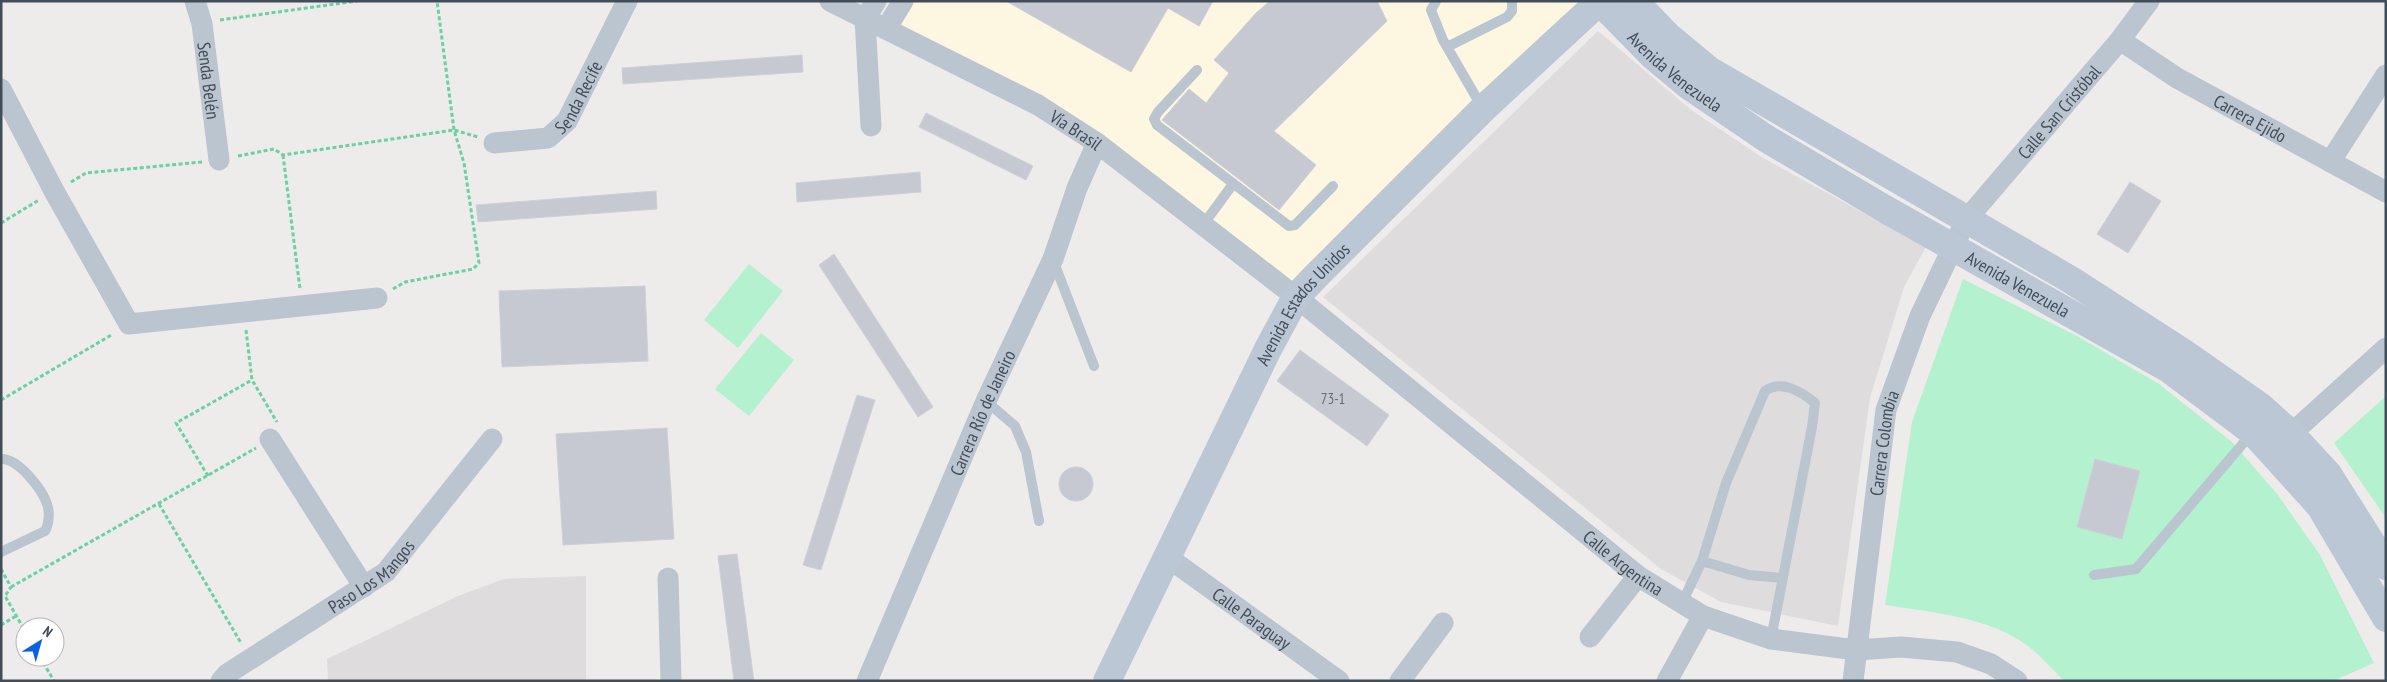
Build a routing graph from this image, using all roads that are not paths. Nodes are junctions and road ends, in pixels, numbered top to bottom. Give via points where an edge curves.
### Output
1 (195, 1) edge
2 (627, 1) edge
3 (830, 1) edge
4 (903, 1) edge
5 (1436, 1) edge
6 (1512, 1) edge
7 (1634, 1) edge
8 (2149, 1) edge
9 (1599, 2) edge
10 (871, 10) edge
11 (886, 29) junction
12 (2120, 40) junction
13 (1448, 47) junction
14 (1198, 70) dead end
15 (2386, 75) edge
16 (1, 89) edge
17 (1483, 110) junction
18 (871, 126) dead end
19 (494, 143) road end
20 (1098, 143) junction
21 (219, 160) road end
22 (2330, 162) junction
23 (1233, 184) junction
24 (1333, 186) dead end
25 (2386, 192) edge
26 (1966, 220) junction
27 (1203, 225) junction
28 (1954, 248) junction
29 (1053, 259) junction
30 (1296, 297) junction
31 (377, 298) road end
32 (2386, 348) edge
33 (1094, 366) dead end
34 (986, 401) junction
35 (2253, 432) junction
36 (2291, 434) junction
37 (270, 439) road end
38 (492, 439) dead end
39 (1, 458) edge
40 (1039, 521) dead end
41 (1, 552) edge
42 (1166, 556) junction
43 (1702, 561) junction
44 (2386, 566) edge
45 (1638, 576) junction
46 (2094, 576) dead end
47 (668, 578) dead end
48 (1783, 578) junction
49 (364, 587) junction
50 (1682, 603) junction
51 (1702, 616) junction
52 (2386, 618) edge
53 (1442, 623) dead end
54 (1590, 637) dead end
55 (1771, 639) junction
56 (1856, 650) junction
57 (221, 681) edge
58 (671, 681) edge
59 (867, 681) edge
60 (1107, 681) edge
61 (1339, 681) edge
62 (1400, 681) edge
63 (1668, 681) edge
64 (1853, 681) edge
65 (2017, 681) edge

1 - 21 street, Senda Belén via 202,23
2 - 19 street, Senda Recife via 568,121 548,138
3 - 10 street, Vía Brasil
4 - 11 street
5 - 13 lane via 1431,10
6 - 13 lane via 1512,11 1507,17
7 - 26 street, Avenida Venezuela via 1668,36 1709,70
8 - 12 street, Calle San Cristóbal
9 - 17 street, Avenida Estados Unidos
9 - 28 street, Avenida Venezuela via 1652,55 1689,86 1767,140
10 - 11 street, Vía Brasil
10 - 18 street
11 - 20 street, Vía Brasil via 1038,105
12 - 22 street, Carrera Ejido via 2177,78
12 - 26 street, Calle San Cristóbal
13 - 17 lane
14 - 23 lane via 1154,119 1157,125
15 - 22 street
16 - 31 street via 129,324
17 - 30 street, Avenida Estados Unidos
20 - 27 street, Vía Brasil
20 - 29 street, Carrera Río de Janeiro via 1077,188
22 - 25 street, Carrera Ejido
23 - 24 lane via 1289,226 1294,225
23 - 27 lane
26 - 28 street, Carrera Colombia
26 - 36 street, Avenida Venezuela via 2070,280 2184,354 2261,407
27 - 30 street, Vía Brasil
28 - 35 street, Avenida Venezuela via 2169,369
28 - 56 street, Carrera Colombia via 1920,316 1886,410
29 - 33 lane
29 - 34 street, Carrera Río de Janeiro
30 - 42 street, Avenida Estados Unidos
30 - 45 street, Calle Argentina
32 - 36 street
34 - 40 lane via 1015,426 1026,452
34 - 59 street, Carrera Río de Janeiro
35 - 46 lane via 2136,569
35 - 52 street, Avenida Venezuela via 2320,506
36 - 44 street, Avenida Venezuela via 2328,474
37 - 49 street
38 - 49 street, Paso Los Mangos via 386,572
39 - 41 lane via 18,463 24,469 48,504 49,518 45,531
42 - 60 street, Avenida Estados Unidos
42 - 61 street, Calle Paraguay
43 - 48 lane via 1749,575
43 - 48 lane via 1726,483 1759,402 1770,387 1787,387 1803,392 1815,403
43 - 50 lane
45 - 50 street, Calle Argentina
45 - 54 street
47 - 58 street
48 - 55 lane
49 - 57 street, Paso Los Mangos
50 - 51 street, Calle Argentina
51 - 55 street, Calle Argentina
51 - 63 street
53 - 62 street
55 - 56 street, Calle Argentina
56 - 64 street, Carrera Colombia
56 - 65 street, Calle Argentina via 1901,647 1957,652 1991,664

